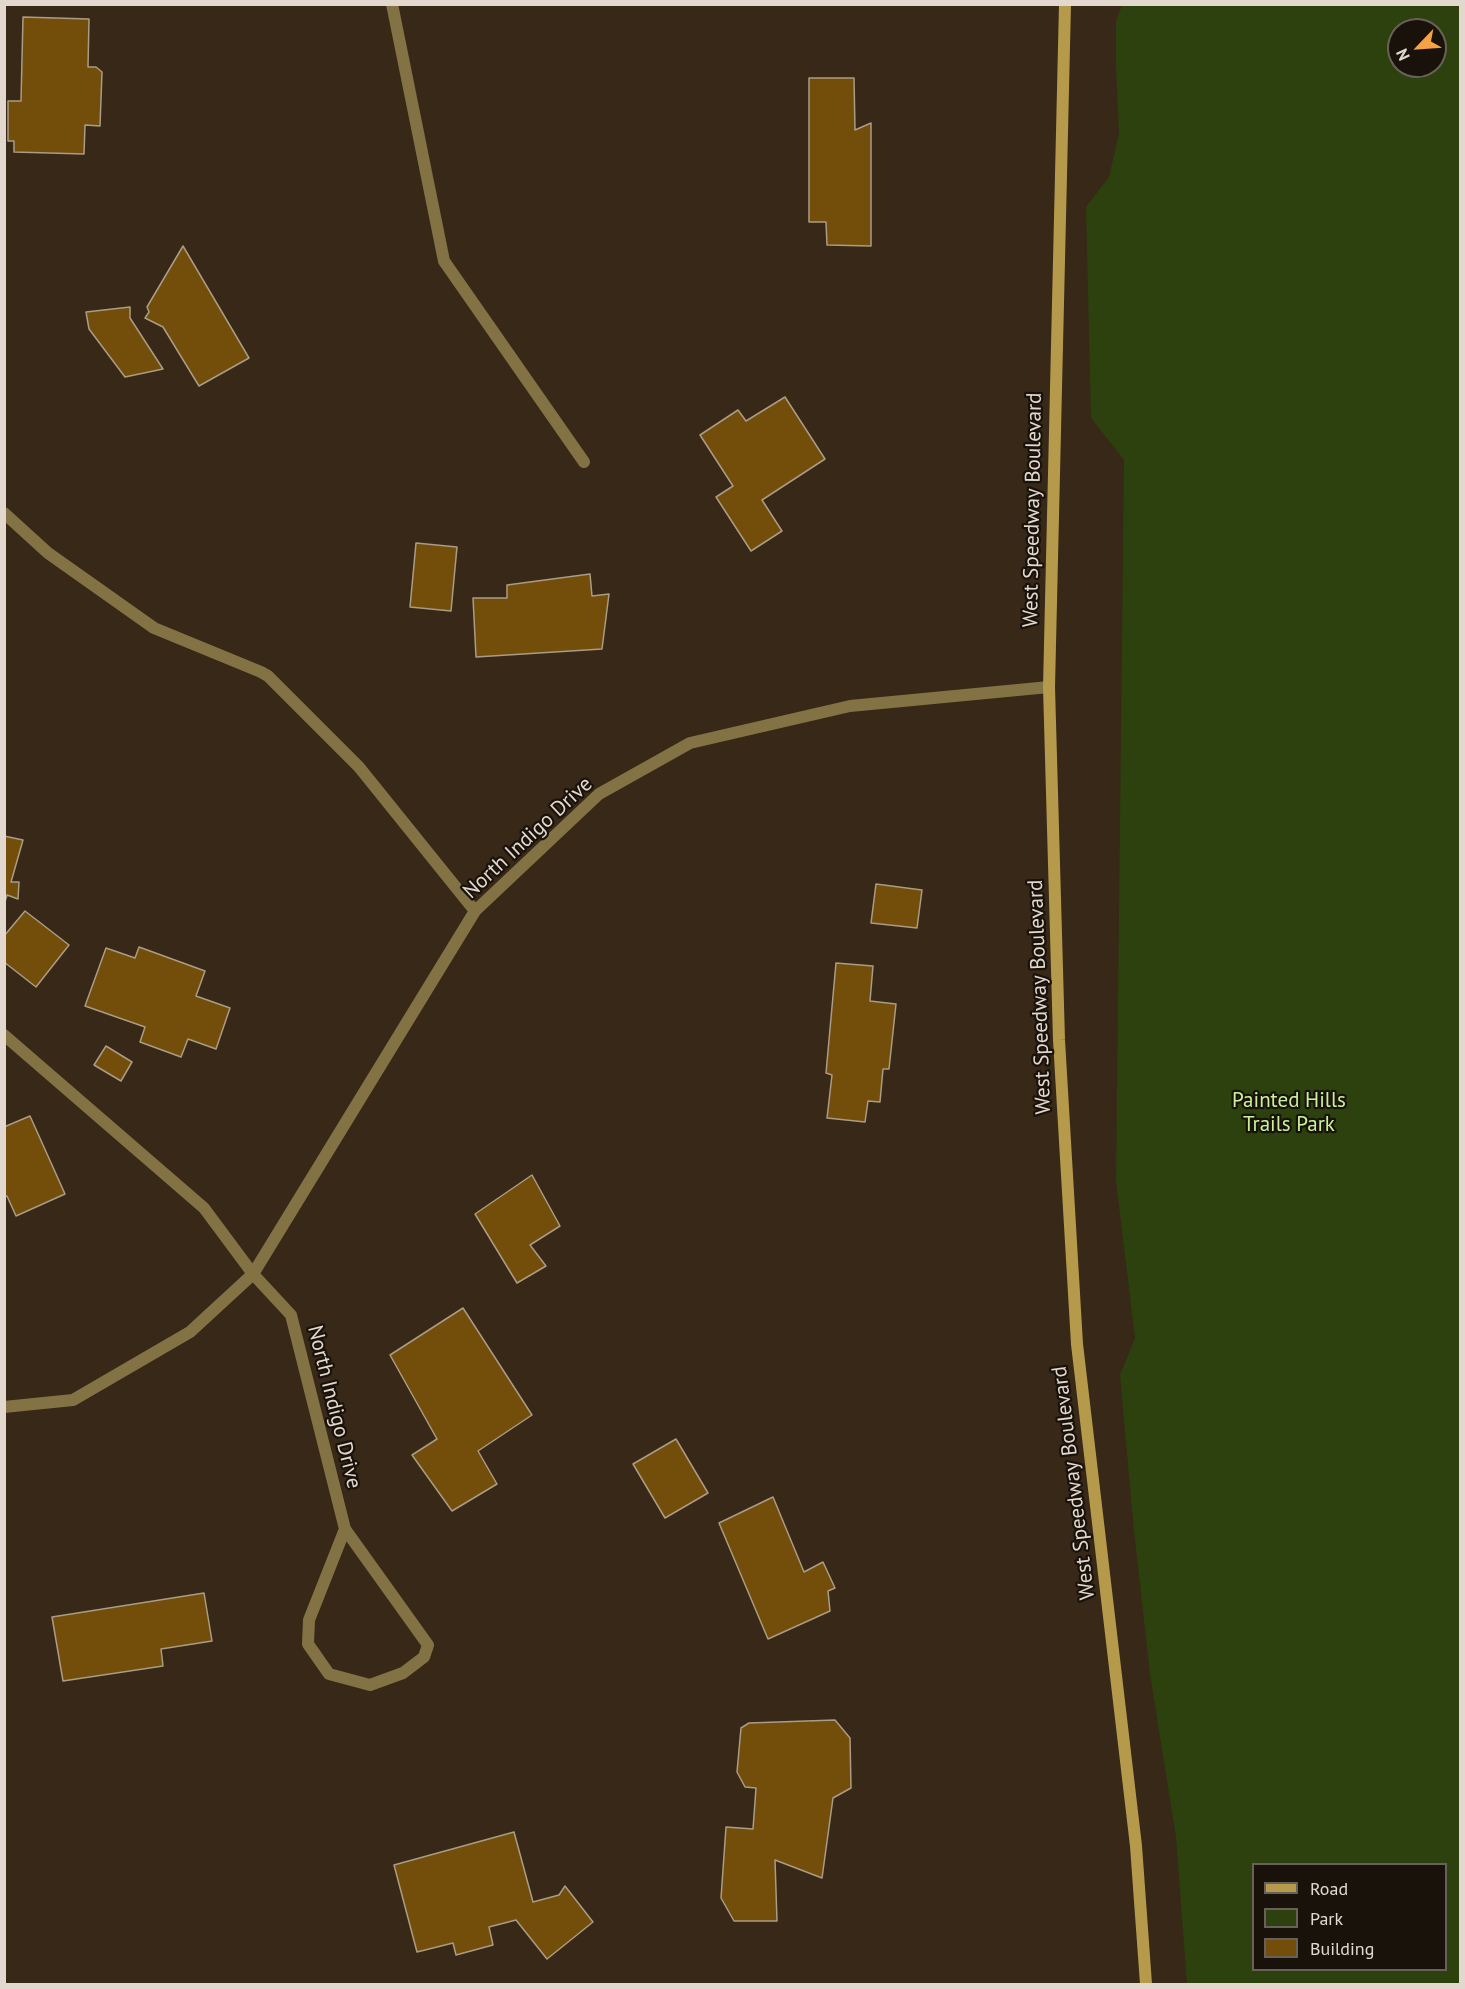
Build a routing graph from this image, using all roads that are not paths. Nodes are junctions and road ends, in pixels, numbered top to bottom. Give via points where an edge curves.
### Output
1 (392, 4) edge
2 (1065, 4) edge
3 (584, 462) dead end
4 (4, 513) edge
5 (1049, 687) junction
6 (475, 912) junction
7 (4, 1035) edge
8 (253, 1274) junction
9 (4, 1407) edge
10 (345, 1529) junction
11 (1146, 1984) edge

1 - 3 street via 444,261
2 - 5 main road, West Speedway Boulevard
4 - 6 street via 48,553 154,628 268,676 359,767
5 - 6 street, North Indigo Drive via 850,706 690,743 598,794
5 - 11 main road, West Speedway Boulevard via 1059,1040 1077,1344 1136,1846
6 - 8 street, North Indigo Drive
7 - 8 street via 204,1208
8 - 9 street, North Indigo Drive via 190,1332 73,1400
8 - 10 street, North Indigo Drive via 291,1315
10 - 10 street, North Indigo Drive via 309,1620 308,1644 329,1674 370,1685 404,1673 424,1657 429,1645

